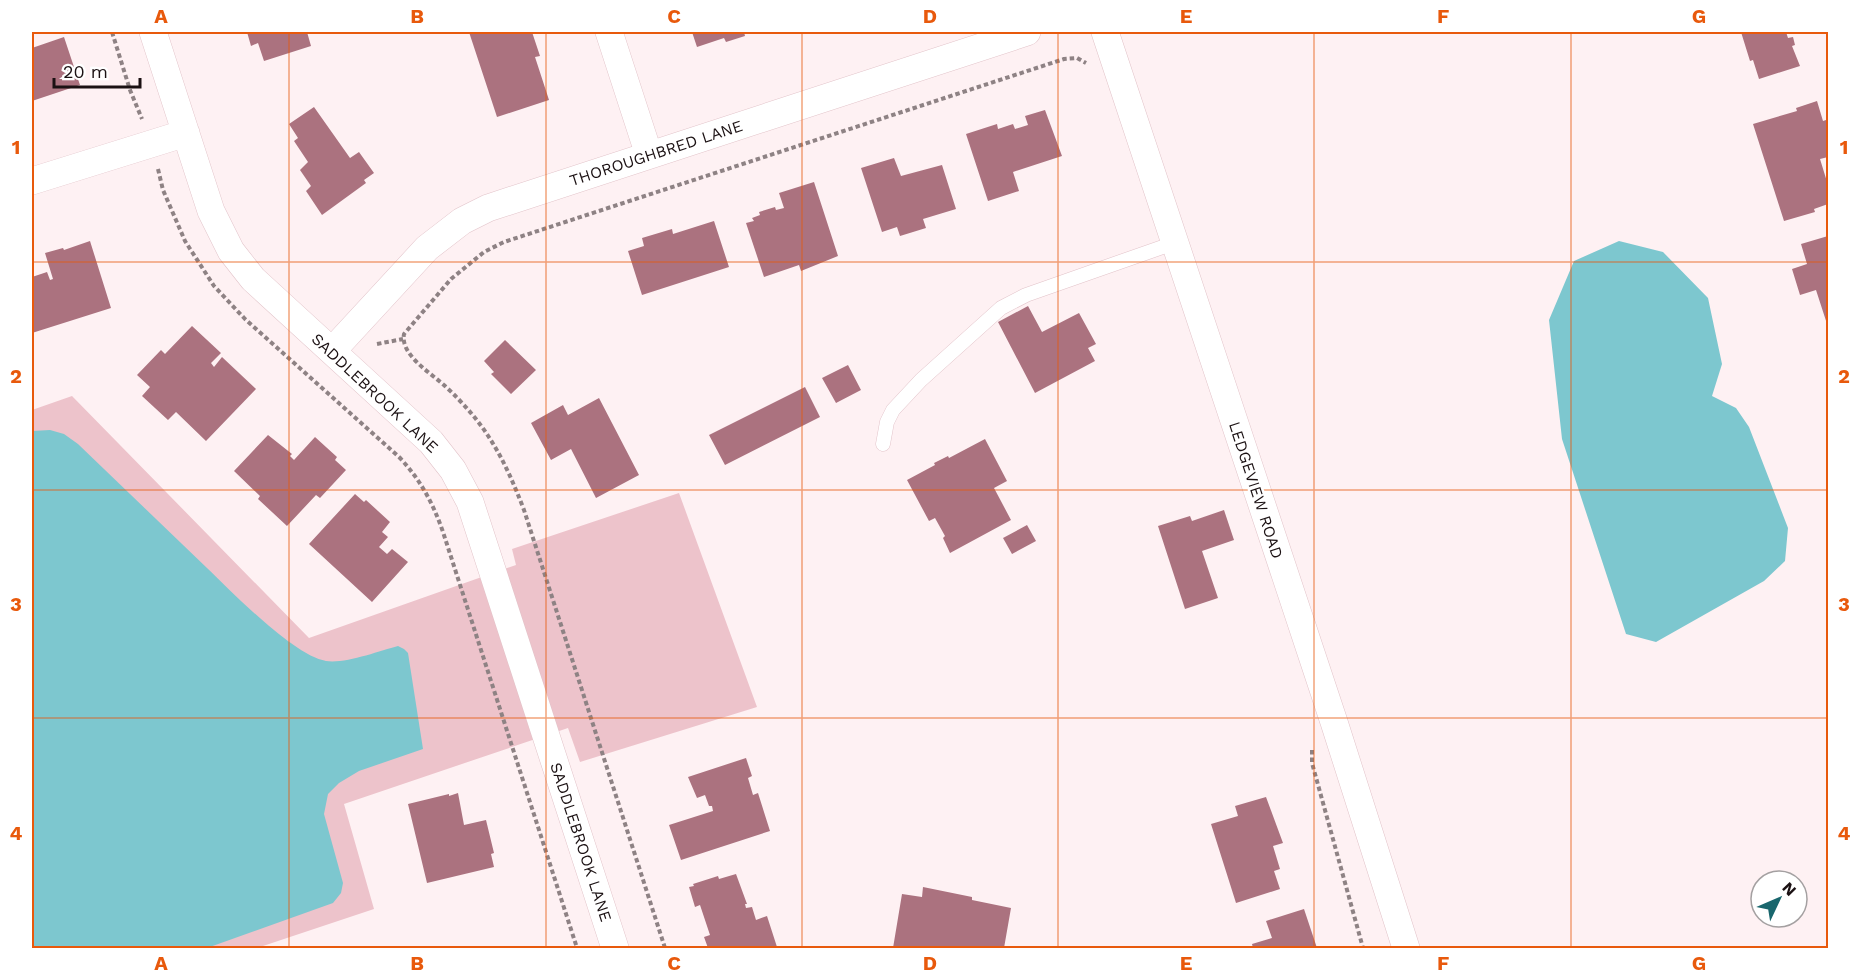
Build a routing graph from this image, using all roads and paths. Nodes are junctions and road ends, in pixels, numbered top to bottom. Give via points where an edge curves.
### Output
1 (112, 32) edge
2 (153, 32) edge
3 (609, 32) edge
4 (1028, 32) edge
5 (1105, 32) edge
6 (1089, 69) dead end
7 (186, 133) junction
8 (152, 144) junction
9 (649, 155) junction
10 (32, 181) edge
11 (1174, 243) junction
12 (332, 351) junction
13 (884, 444) dead end
14 (1312, 746) dead end
15 (577, 948) edge
16 (615, 948) edge
17 (665, 948) edge
18 (1363, 948) edge
19 (1406, 948) edge

1 - 8 path
2 - 7 street, SADDLEBROOK LANE
3 - 9 street
4 - 9 street, THOROUGHBRED LANE
5 - 11 street, LEDGEVIEW ROAD
6 - 17 path via 1082,60 1064,59 504,242 455,275 404,334 406,350 470,411 493,441 511,477
7 - 8 street
7 - 12 street, SADDLEBROOK LANE via 211,211 231,250 253,279
8 - 10 street
8 - 15 path via 163,190 178,226 214,286 245,319 399,457 429,496
9 - 12 street, THOROUGHBRED LANE via 488,208 462,221 427,248
11 - 13 lane via 1001,308 893,410
11 - 19 street, LEDGEVIEW ROAD
12 - 16 street, SADDLEBROOK LANE via 431,442 453,470 470,502
14 - 18 path via 1312,763

